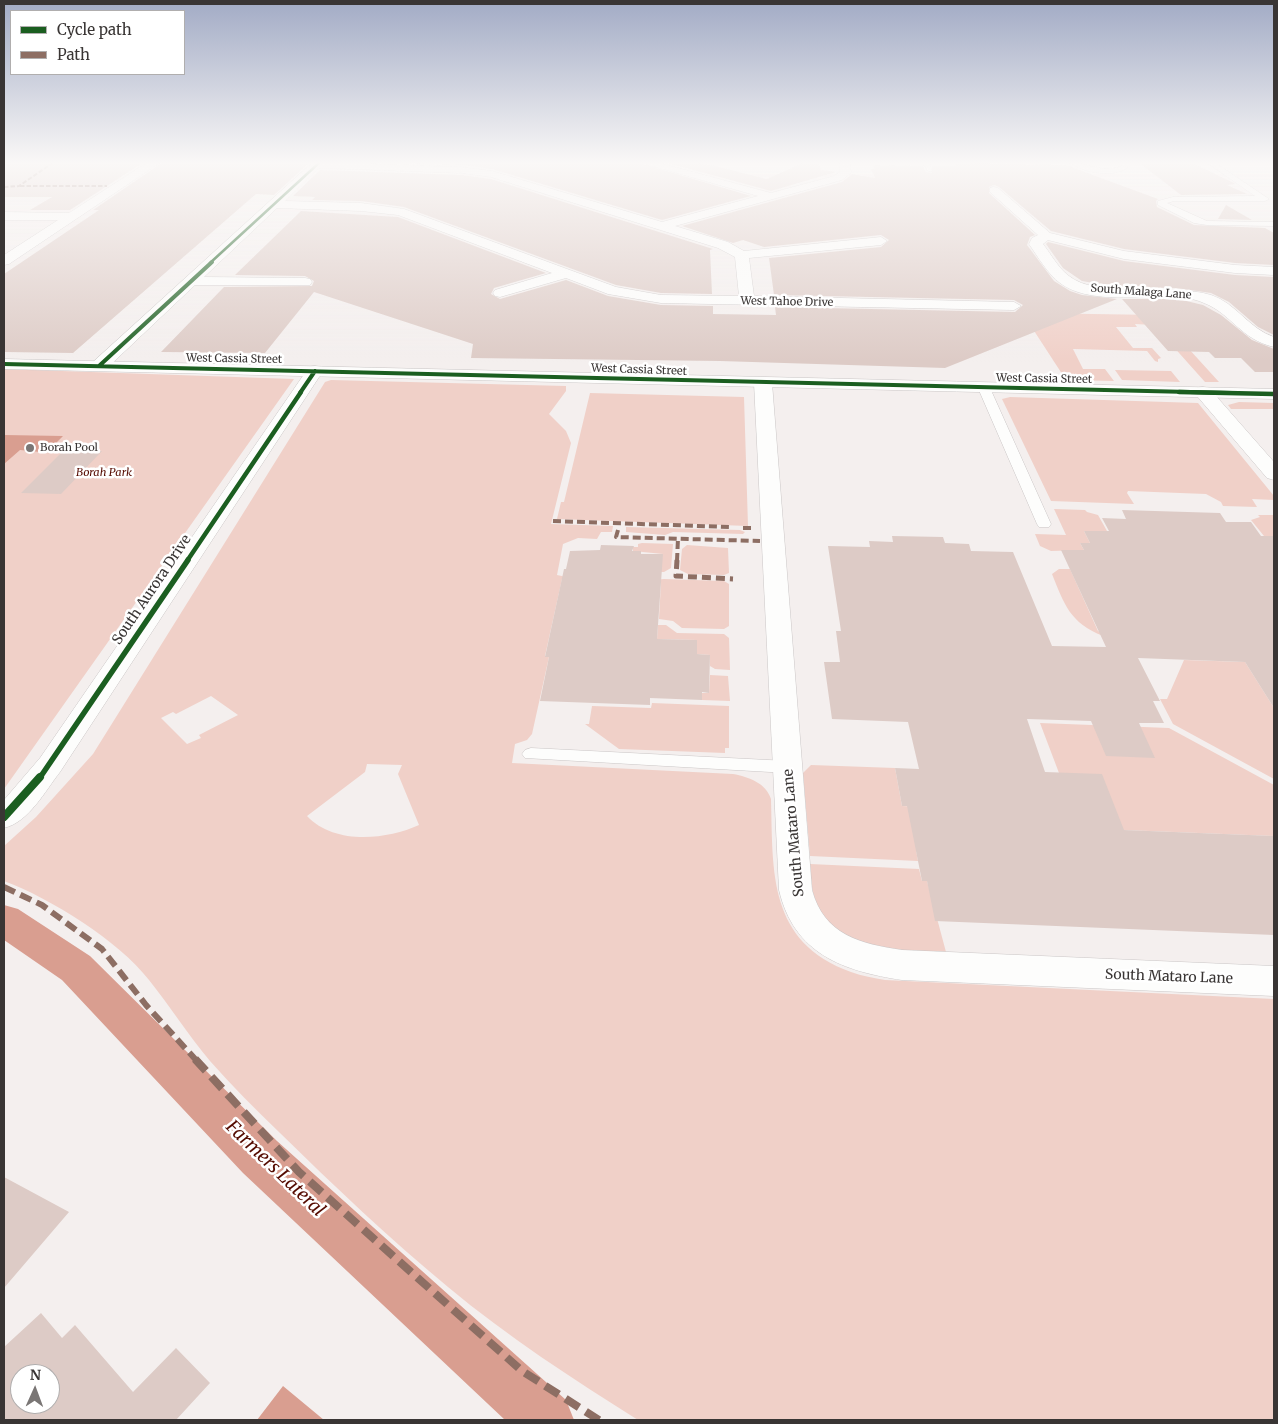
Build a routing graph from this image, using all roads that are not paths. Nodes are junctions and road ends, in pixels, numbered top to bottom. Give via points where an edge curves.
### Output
1 (54, 228) edge
2 (248, 228) edge
3 (444, 228) edge
4 (670, 228) edge
5 (1037, 228) edge
6 (1046, 236) junction
7 (881, 240) dead end
8 (742, 255) junction
9 (4, 261) edge
10 (1274, 271) edge
11 (565, 274) junction
12 (192, 280) junction
13 (305, 282) dead end
14 (500, 293) dead end
15 (746, 301) junction
16 (1014, 306) dead end
17 (1274, 342) edge
18 (4, 364) edge
19 (99, 366) junction
20 (315, 371) junction
21 (763, 383) junction
22 (984, 388) junction
23 (1203, 392) junction
24 (1274, 394) edge
25 (1274, 474) edge
26 (1044, 524) dead end
27 (531, 754) dead end
28 (788, 767) junction
29 (4, 818) edge
30 (1274, 981) edge

1 - 9 street
2 - 12 street
3 - 11 street, West Tahoe Drive
4 - 8 street via 723,245
5 - 6 street
6 - 10 street via 1124,255
6 - 17 street, South Malaga Lane via 1036,244 1065,280 1072,284 1103,291 1198,295 1216,303 1250,333
7 - 8 street
8 - 15 street
11 - 14 street
11 - 15 street, West Tahoe Drive via 635,296
12 - 13 street
12 - 19 street
15 - 16 street, West Tahoe Drive
18 - 19 street, West Cassia Street
19 - 20 street, West Cassia Street
20 - 21 street, West Cassia Street
20 - 29 street, South Aurora Drive via 50,765
21 - 22 street, West Cassia Street
21 - 28 street, South Mataro Lane
22 - 23 street, West Cassia Street
22 - 26 lane
23 - 24 street, West Cassia Street
23 - 25 street
27 - 28 lane
28 - 30 street, South Mataro Lane via 796,890 801,908 810,925 825,939 871,961

